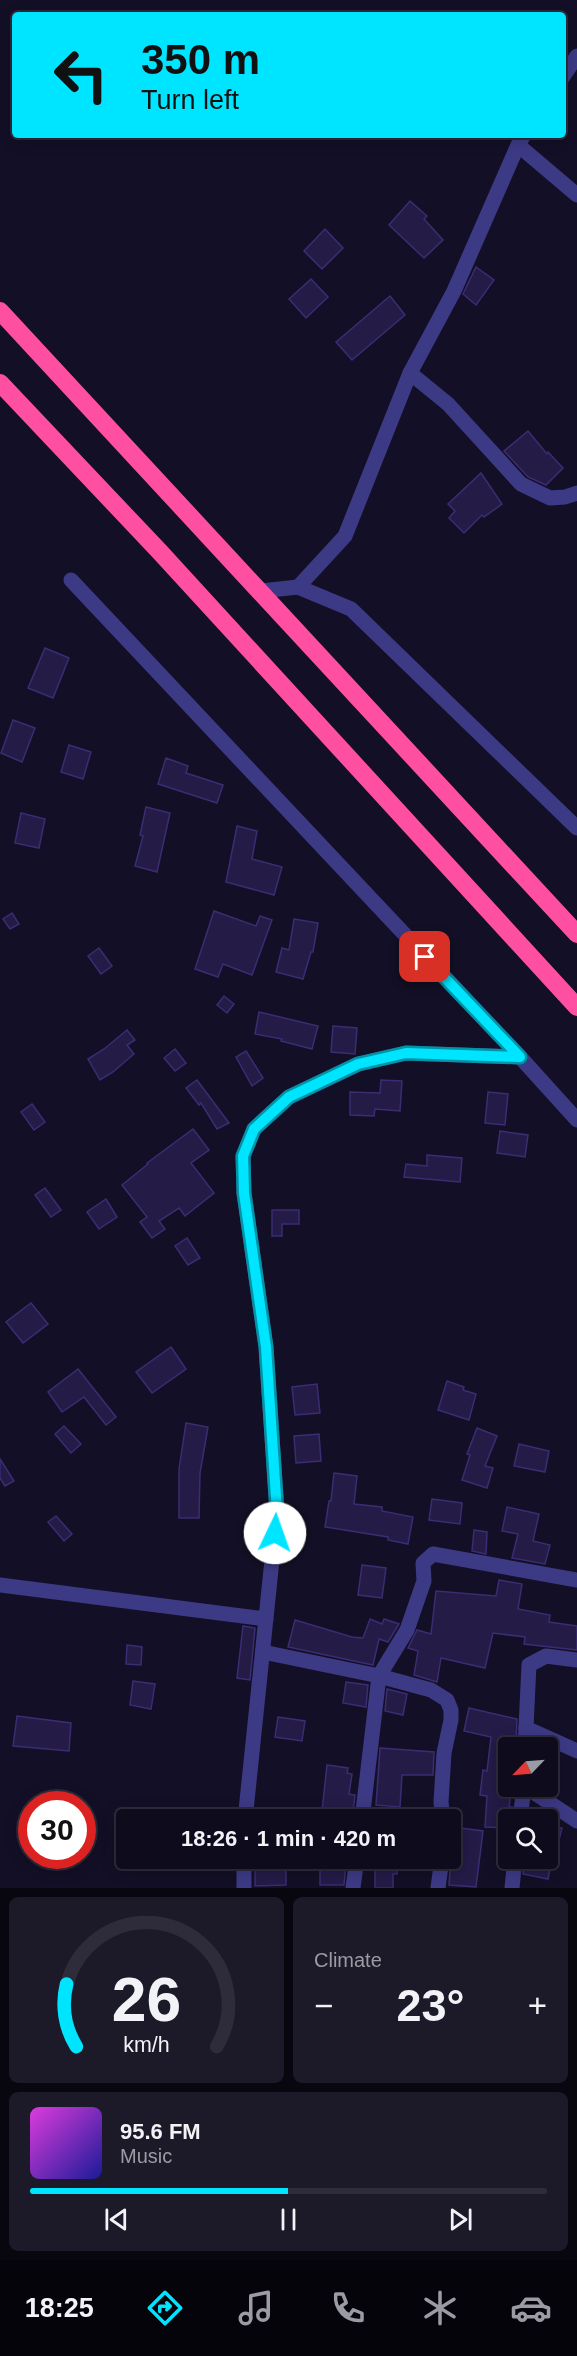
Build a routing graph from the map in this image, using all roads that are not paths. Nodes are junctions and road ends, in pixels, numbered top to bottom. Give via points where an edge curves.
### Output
1 (577, 56) edge
2 (566, 72) edge
3 (521, 140) edge
4 (577, 195) edge
5 (0, 311) edge
6 (410, 373) junction
7 (0, 383) edge
8 (577, 493) edge
9 (71, 580) dead end
10 (298, 587) junction
11 (261, 591) junction
12 (577, 828) edge
13 (577, 934) edge
14 (577, 1007) edge
15 (520, 1057) junction
16 (577, 1120) edge
17 (577, 1580) edge
18 (0, 1585) edge
19 (266, 1619) junction
20 (263, 1652) junction
21 (577, 1660) edge
22 (379, 1676) junction
23 (526, 1728) junction
24 (526, 1737) edge
25 (577, 1751) edge
26 (541, 1797) edge
27 (246, 1809) edge
28 (363, 1809) edge
29 (442, 1809) edge
30 (577, 1821) edge
31 (244, 1869) edge
32 (356, 1869) edge
33 (441, 1869) edge
34 (514, 1869) edge
35 (244, 1888) edge
36 (353, 1888) edge
37 (438, 1888) edge
38 (512, 1888) edge

1 - 2 street
3 - 4 street
3 - 6 street via 454,291
5 - 11 highway
6 - 8 street via 448,404 522,484 550,498
6 - 10 street via 345,536
7 - 14 highway
9 - 15 street
10 - 11 street
10 - 12 street via 351,609
11 - 13 highway
15 - 16 street
15 - 19 street via 406,1053 358,1064 289,1097 254,1129 243,1156 244,1193 266,1347 277,1512
17 - 22 street via 433,1554 423,1563 424,1581 407,1630
18 - 19 street
19 - 20 street
20 - 22 street
20 - 27 street
21 - 23 street via 546,1656 529,1665
22 - 28 street
22 - 29 street via 431,1690 447,1700 451,1720 444,1753
23 - 24 street
23 - 25 street
26 - 30 street
31 - 35 street
32 - 36 street
33 - 37 street
34 - 38 street

